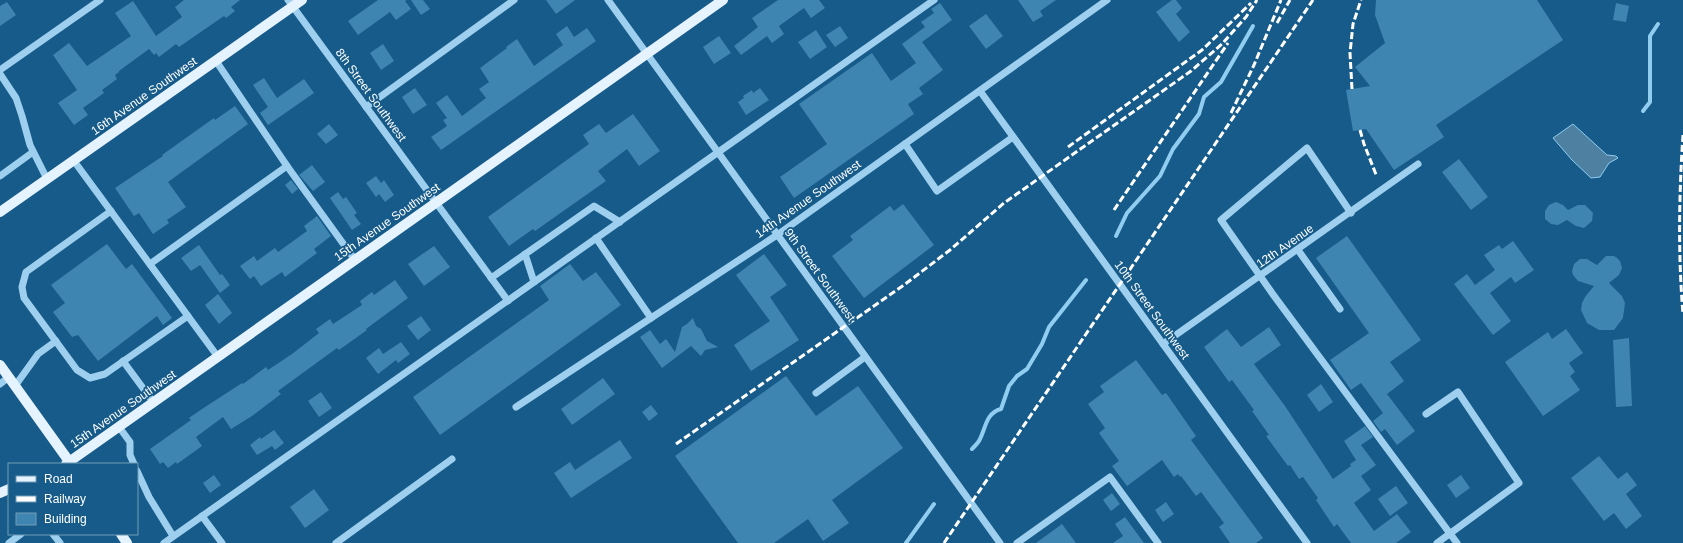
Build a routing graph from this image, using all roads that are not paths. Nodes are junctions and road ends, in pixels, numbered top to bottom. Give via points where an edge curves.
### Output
1 (100, 0) edge
2 (302, 0) edge
3 (514, 0) edge
4 (608, 0) edge
5 (724, 0) edge
6 (934, 0) edge
7 (1106, 0) edge
8 (291, 3) edge
9 (647, 54) junction
10 (216, 61) junction
11 (0, 70) edge
12 (0, 74) edge
13 (980, 91) junction
14 (366, 107) junction
15 (1013, 137) junction
16 (905, 144) junction
17 (33, 152) junction
18 (718, 152) junction
19 (74, 160) junction
20 (1418, 164) dead end
21 (287, 166) junction
22 (0, 176) edge
23 (47, 179) junction
24 (436, 203) junction
25 (1, 209) edge
26 (111, 211) junction
27 (1351, 213) junction
28 (620, 222) junction
29 (777, 234) junction
30 (596, 238) junction
31 (1298, 250) junction
32 (525, 254) junction
33 (355, 260) junction
34 (150, 264) junction
35 (1259, 276) junction
36 (491, 278) junction
37 (534, 282) junction
38 (508, 301) junction
39 (1340, 308) dead end
40 (188, 316) junction
41 (651, 318) junction
42 (56, 341) junction
43 (1163, 344) junction
44 (218, 357) junction
45 (865, 357) junction
46 (124, 361) junction
47 (0, 365) edge
48 (9, 378) junction
49 (0, 384) edge
50 (15, 386) junction
51 (816, 393) dead end
52 (154, 403) junction
53 (516, 406) dead end
54 (1426, 414) dead end
55 (119, 427) junction
56 (452, 459) dead end
57 (69, 463) edge
58 (134, 463) edge
59 (138, 473) edge
60 (202, 516) junction
61 (1450, 534) junction
62 (20, 535) edge
63 (54, 535) edge
64 (173, 536) junction
65 (341, 542) edge
66 (9, 543) edge
67 (60, 543) edge
68 (164, 543) edge
69 (222, 543) edge
70 (1000, 543) edge
71 (1017, 543) edge
72 (1158, 543) edge
73 (1307, 543) edge
74 (1437, 543) edge
75 (1457, 543) edge

1 - 11 street
2 - 8 main road, 16th Avenue Southwest
3 - 14 street
4 - 9 street, 9th Street Southwest
5 - 9 main road, 15th Avenue Southwest
6 - 18 street
7 - 13 street, 14th Avenue Southwest
8 - 10 main road, 16th Avenue Southwest
8 - 14 street, 8th Street Southwest
9 - 18 street, 9th Street Southwest
9 - 24 main road, 15th Avenue Southwest
10 - 19 main road, 16th Avenue Southwest
10 - 21 street
12 - 17 street via 16,98
13 - 15 street, 10th Street Southwest
13 - 16 street, 14th Avenue Southwest
14 - 24 street, 8th Street Southwest
15 - 16 street via 937,191
15 - 43 street, 10th Street Southwest
16 - 29 street, 14th Avenue Southwest
17 - 22 street
17 - 23 street
18 - 28 street
18 - 29 street, 9th Street Southwest
19 - 23 main road, 16th Avenue Southwest
19 - 26 street
20 - 27 street, 12th Avenue
21 - 33 street
21 - 34 street
23 - 25 main road, 16th Avenue Southwest
24 - 33 main road, 15th Avenue Southwest
24 - 36 street, 8th Street Southwest
26 - 34 street
26 - 42 street via 26,272 22,287 24,298
27 - 31 street, 12th Avenue
27 - 35 street via 1307,148 1220,220
28 - 30 street
28 - 32 street via 594,206
29 - 41 street, 14th Avenue Southwest
29 - 45 street, 9th Street Southwest
30 - 37 street
30 - 41 street
31 - 35 street, 12th Avenue
31 - 39 street
32 - 36 street
32 - 37 street
33 - 44 main road, 15th Avenue Southwest
34 - 40 street
35 - 43 street, 12th Avenue
35 - 61 street
36 - 38 street, 8th Street Southwest
37 - 38 street
38 - 60 street
40 - 44 street
40 - 46 street
41 - 53 street, 14th Avenue Southwest
42 - 46 street via 78,370 90,378 105,374
42 - 50 street via 38,354
43 - 73 street, 10th Street Southwest
44 - 52 main road, 15th Avenue Southwest
45 - 51 street
45 - 70 street, 9th Street Southwest
46 - 52 street
47 - 48 main road
48 - 49 street
48 - 50 main road
50 - 57 main road
52 - 55 main road, 15th Avenue Southwest
54 - 61 street via 1458,392 1519,482
55 - 57 main road, 15th Avenue Southwest
55 - 58 street via 130,442 130,455
56 - 65 street
59 - 64 street
60 - 64 street
60 - 69 street
61 - 74 street
61 - 75 street
62 - 66 street
63 - 67 street
64 - 68 street
71 - 72 street via 1110,477

